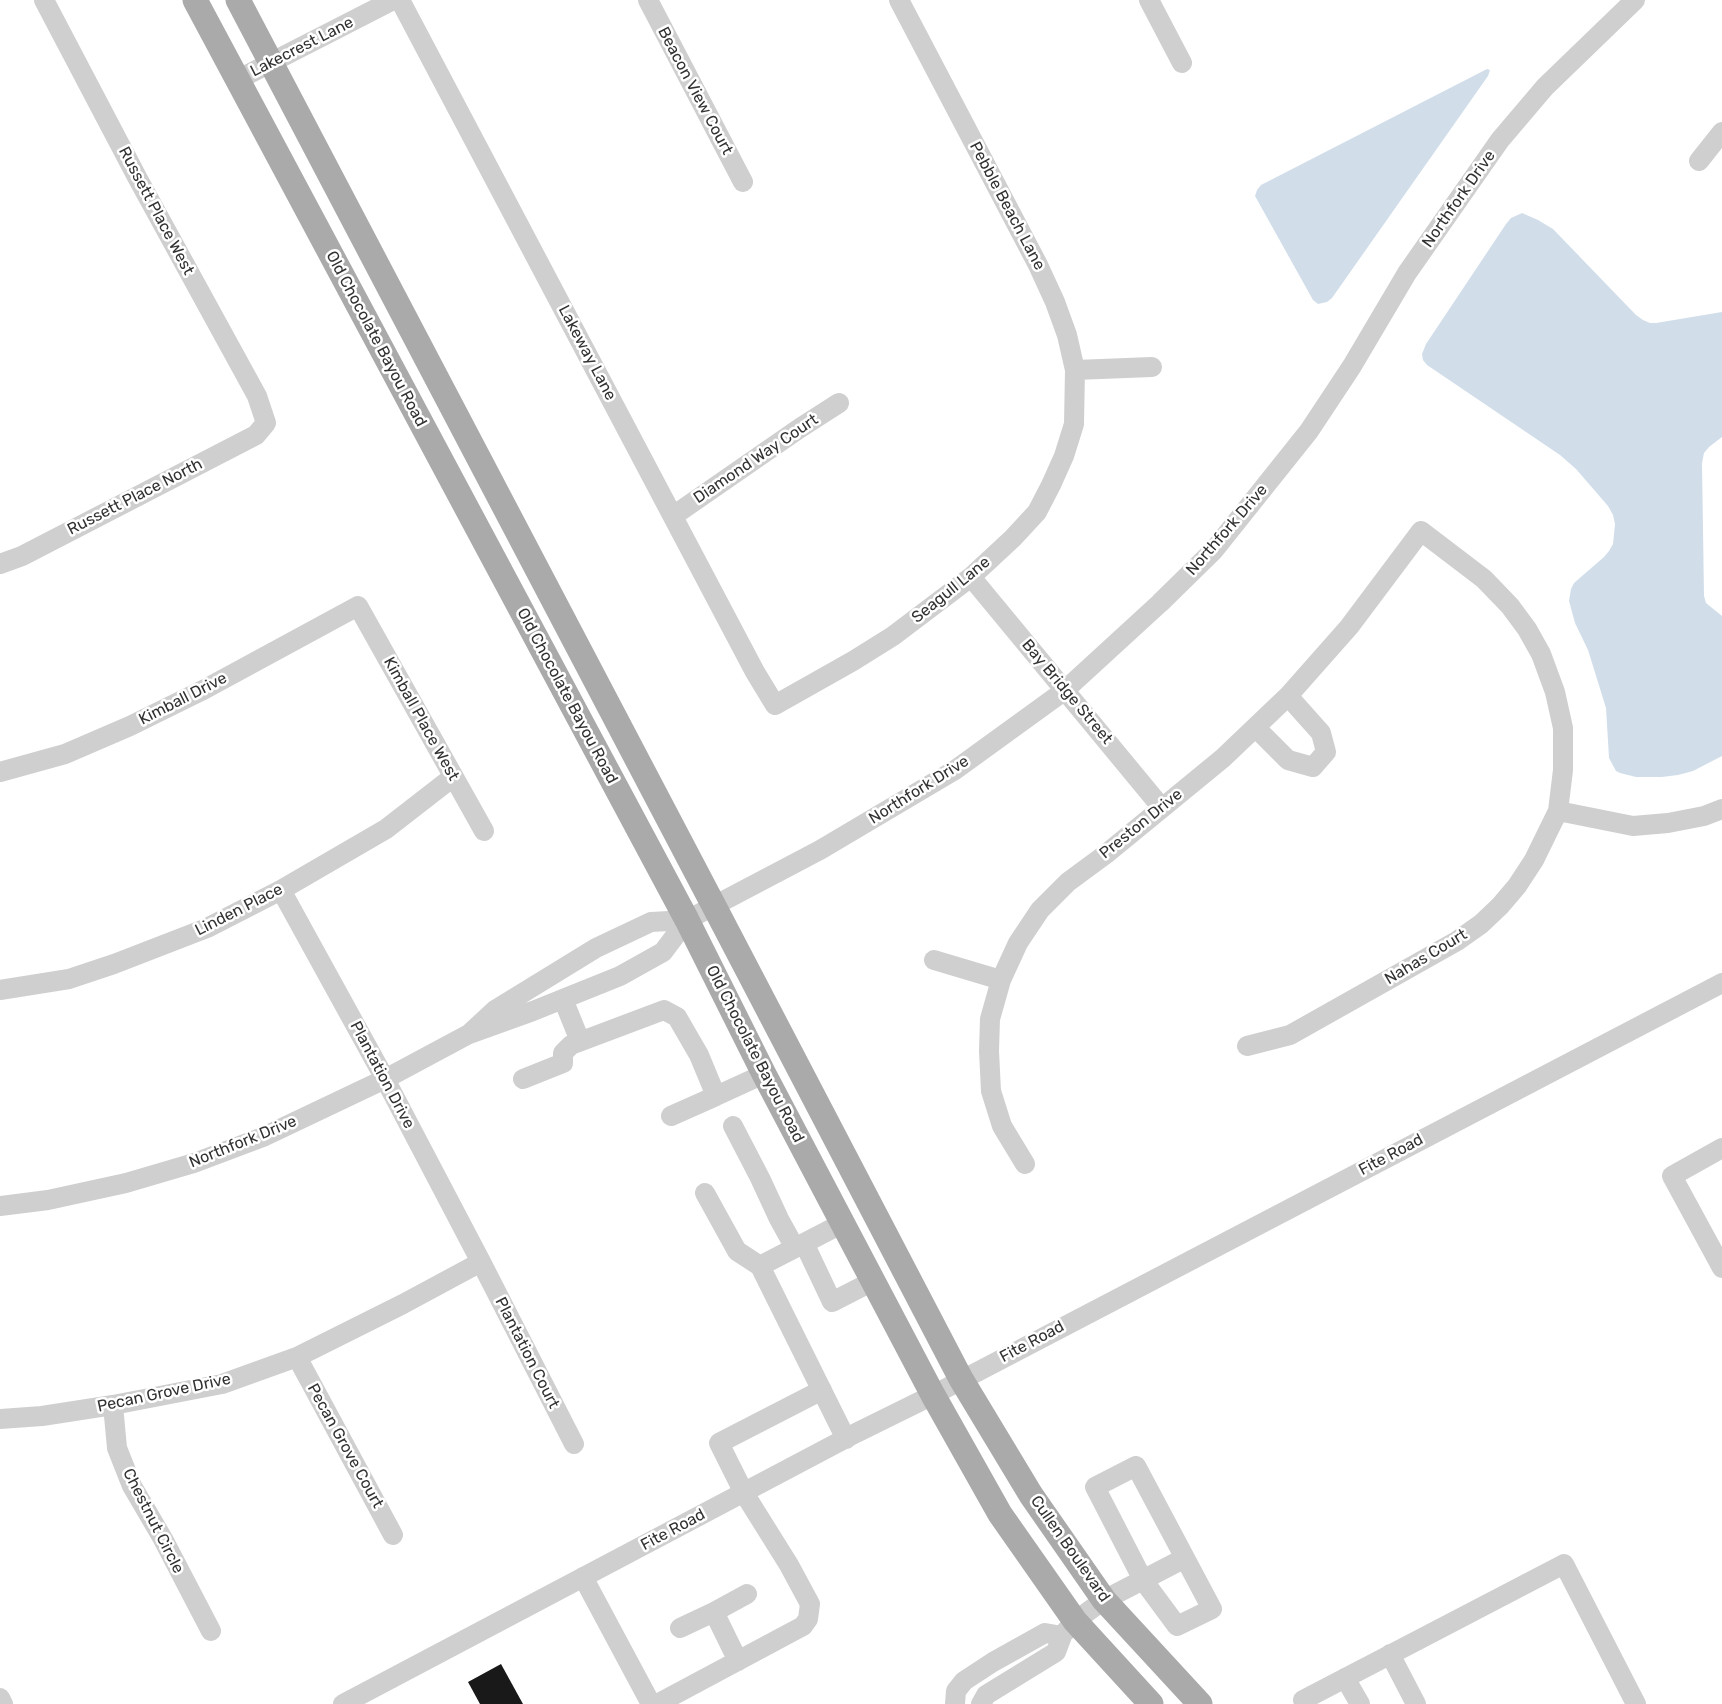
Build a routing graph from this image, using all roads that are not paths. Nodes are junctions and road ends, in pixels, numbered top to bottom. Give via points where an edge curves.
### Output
1 (44, 0) edge
2 (194, 0) edge
3 (238, 0) edge
4 (393, 0) edge
5 (400, 0) edge
6 (648, 0) edge
7 (899, 0) edge
8 (1149, 0) edge
9 (1635, 0) edge
10 (271, 62) junction
11 (1182, 64) dead end
12 (237, 80) junction
13 (1722, 132) edge
14 (1698, 161) dead end
15 (743, 182) dead end
16 (1152, 367) dead end
17 (1075, 370) junction
18 (839, 403) dead end
19 (266, 423) joint
20 (1074, 424) joint
21 (673, 516) junction
22 (1421, 531) joint
23 (0, 564) edge
24 (972, 577) junction
25 (358, 606) joint
26 (1064, 690) junction
27 (1288, 696) junction
28 (775, 705) joint
29 (1256, 728) junction
30 (0, 772) edge
31 (453, 777) junction
32 (1162, 808) junction
33 (1722, 809) edge
34 (1558, 811) junction
35 (484, 831) dead end
36 (281, 890) junction
37 (714, 906) junction
38 (687, 920) junction
39 (934, 960) dead end
40 (1001, 980) junction
41 (1722, 983) edge
42 (0, 990) edge
43 (567, 997) junction
44 (469, 1034) junction
45 (585, 1039) junction
46 (1247, 1046) dead end
47 (764, 1074) junction
48 (385, 1079) junction
49 (523, 1079) dead end
50 (716, 1096) junction
51 (671, 1116) dead end
52 (733, 1126) dead end
53 (1722, 1148) edge
54 (1025, 1164) dead end
55 (705, 1193) dead end
56 (0, 1206) edge
57 (843, 1223) junction
58 (800, 1245) junction
59 (481, 1262) junction
60 (760, 1266) junction
61 (1722, 1268) edge
62 (873, 1281) junction
63 (297, 1357) junction
64 (960, 1379) junction
65 (822, 1390) junction
66 (934, 1395) junction
67 (112, 1405) junction
68 (0, 1419) edge
69 (846, 1439) junction
70 (574, 1444) dead end
71 (744, 1493) junction
72 (393, 1535) dead end
73 (1185, 1558) junction
74 (583, 1577) junction
75 (1143, 1580) junction
76 (747, 1594) dead end
77 (1104, 1600) junction
78 (714, 1612) junction
79 (680, 1628) dead end
80 (1068, 1628) junction
81 (211, 1630) dead end
82 (1014, 1650) junction
83 (1390, 1654) junction
84 (738, 1661) junction
85 (1026, 1670) junction
86 (1345, 1678) junction
87 (0, 1698) edge
88 (4, 1704) edge
89 (343, 1704) edge
90 (651, 1704) edge
91 (657, 1704) edge
92 (956, 1704) edge
93 (981, 1704) edge
94 (1151, 1704) edge
95 (1200, 1704) edge
96 (1306, 1704) edge
97 (1360, 1704) edge
98 (1416, 1704) edge
99 (1636, 1704) edge

1 - 19 street, Russett Place West via 256,396
2 - 12 main road, Old Chocolate Bayou Road
3 - 10 main road, Old Chocolate Bayou Road
4 - 10 street, Lakecrest Lane
5 - 21 street, Lakeway Lane
6 - 15 street, Beacon View Court
7 - 17 street, Pebble Beach Lane via 1038,265 1067,335
8 - 11 street
9 - 26 street, Northfork Drive via 1546,87 1500,140 1408,274 1308,431 1214,550
10 - 12 street, Lakecrest Lane
10 - 37 main road, Old Chocolate Bayou Road
12 - 38 main road, Old Chocolate Bayou Road
13 - 14 street
16 - 17 street
17 - 20 street, Pebble Beach Lane
18 - 21 street, Diamond Way Court
19 - 23 street, Russett Place North via 256,435 22,556
20 - 24 street, Seagull Lane via 1064,456 1037,512
21 - 28 street, Lakeway Lane
22 - 27 street, Preston Drive via 1349,627
22 - 34 street, Nahas Court via 1484,579 1510,606 1541,654 1555,692 1562,728 1563,770
24 - 26 street, Bay Bridge Street
24 - 28 street, Seagull Lane via 893,636
25 - 30 street, Kimball Drive via 130,726 65,754
25 - 31 street, Kimball Place West
26 - 32 street, Bay Bridge Street
26 - 37 street, Northfork Drive via 955,770 820,850
27 - 29 street, Preston Drive
27 - 29 street via 1321,733 1326,752 1312,767 1288,760
29 - 32 street, Preston Drive
31 - 35 street, Kimball Place West
31 - 36 street, Linden Place via 386,829
32 - 40 street, Preston Drive via 1068,882 1040,910 1018,943
33 - 34 street via 1668,823 1633,826
34 - 46 street, Nahas Court via 1517,886 1481,924 1457,941 1290,1035
36 - 42 street, Linden Place via 207,928 114,964 69,979
36 - 48 street, Plantation Drive
37 - 38 street, Northfork Drive
37 - 64 main road, Old Chocolate Bayou Road
38 - 43 street, Northfork Drive via 663,952 620,976
38 - 44 street, Northfork Drive via 651,922 596,948 495,1010
38 - 47 main road, Old Chocolate Bayou Road
39 - 40 street
40 - 54 street, Preston Drive via 990,1020 991,1091 1002,1126
41 - 64 street, Fite Road
43 - 44 street, Northfork Drive
43 - 45 street
44 - 48 street, Northfork Drive
45 - 49 street via 570,1045 563,1053 563,1063
45 - 50 street via 664,1010 677,1017 699,1055
47 - 50 street
47 - 57 main road, Old Chocolate Bayou Road
48 - 56 street, Northfork Drive via 263,1137 194,1163 100,1189
48 - 59 street, Plantation Drive
50 - 51 street
52 - 58 street via 778,1219
53 - 61 street via 1672,1176
55 - 60 street via 737,1251
57 - 58 street
57 - 62 main road, Old Chocolate Bayou Road
58 - 60 street
58 - 62 street via 832,1302
59 - 63 street, Pecan Grove Drive
59 - 70 street, Plantation Court
60 - 65 street
62 - 66 main road, Old Chocolate Bayou Road
63 - 67 street, Pecan Grove Drive via 222,1384
63 - 72 street, Pecan Grove Court
64 - 66 street, Fite Road
64 - 77 main road, Cullen Boulevard via 1031,1495
65 - 69 street
65 - 71 street via 719,1443
66 - 69 street, Fite Road
66 - 80 main road
67 - 68 street, Pecan Grove Drive
67 - 81 street, Chestnut Circle via 117,1448 132,1486
69 - 71 street, Fite Road
71 - 74 street, Fite Road
71 - 84 street via 810,1604 808,1619 803,1626
73 - 75 street
73 - 75 street via 1212,1609 1177,1626
73 - 75 street via 1136,1466 1095,1487
74 - 89 street, Fite Road
74 - 90 street
75 - 77 street
76 - 78 street
77 - 80 street
77 - 95 main road, Cullen Boulevard
78 - 79 street
78 - 84 street
80 - 82 street via 1045,1633
80 - 85 street via 1056,1652
80 - 94 main road
82 - 85 street
82 - 92 street via 964,1681 956,1691
83 - 86 street
83 - 98 street
83 - 99 street via 1564,1564
84 - 91 street
85 - 93 street via 986,1695
86 - 96 street via 1303,1700
86 - 97 street
87 - 88 street

